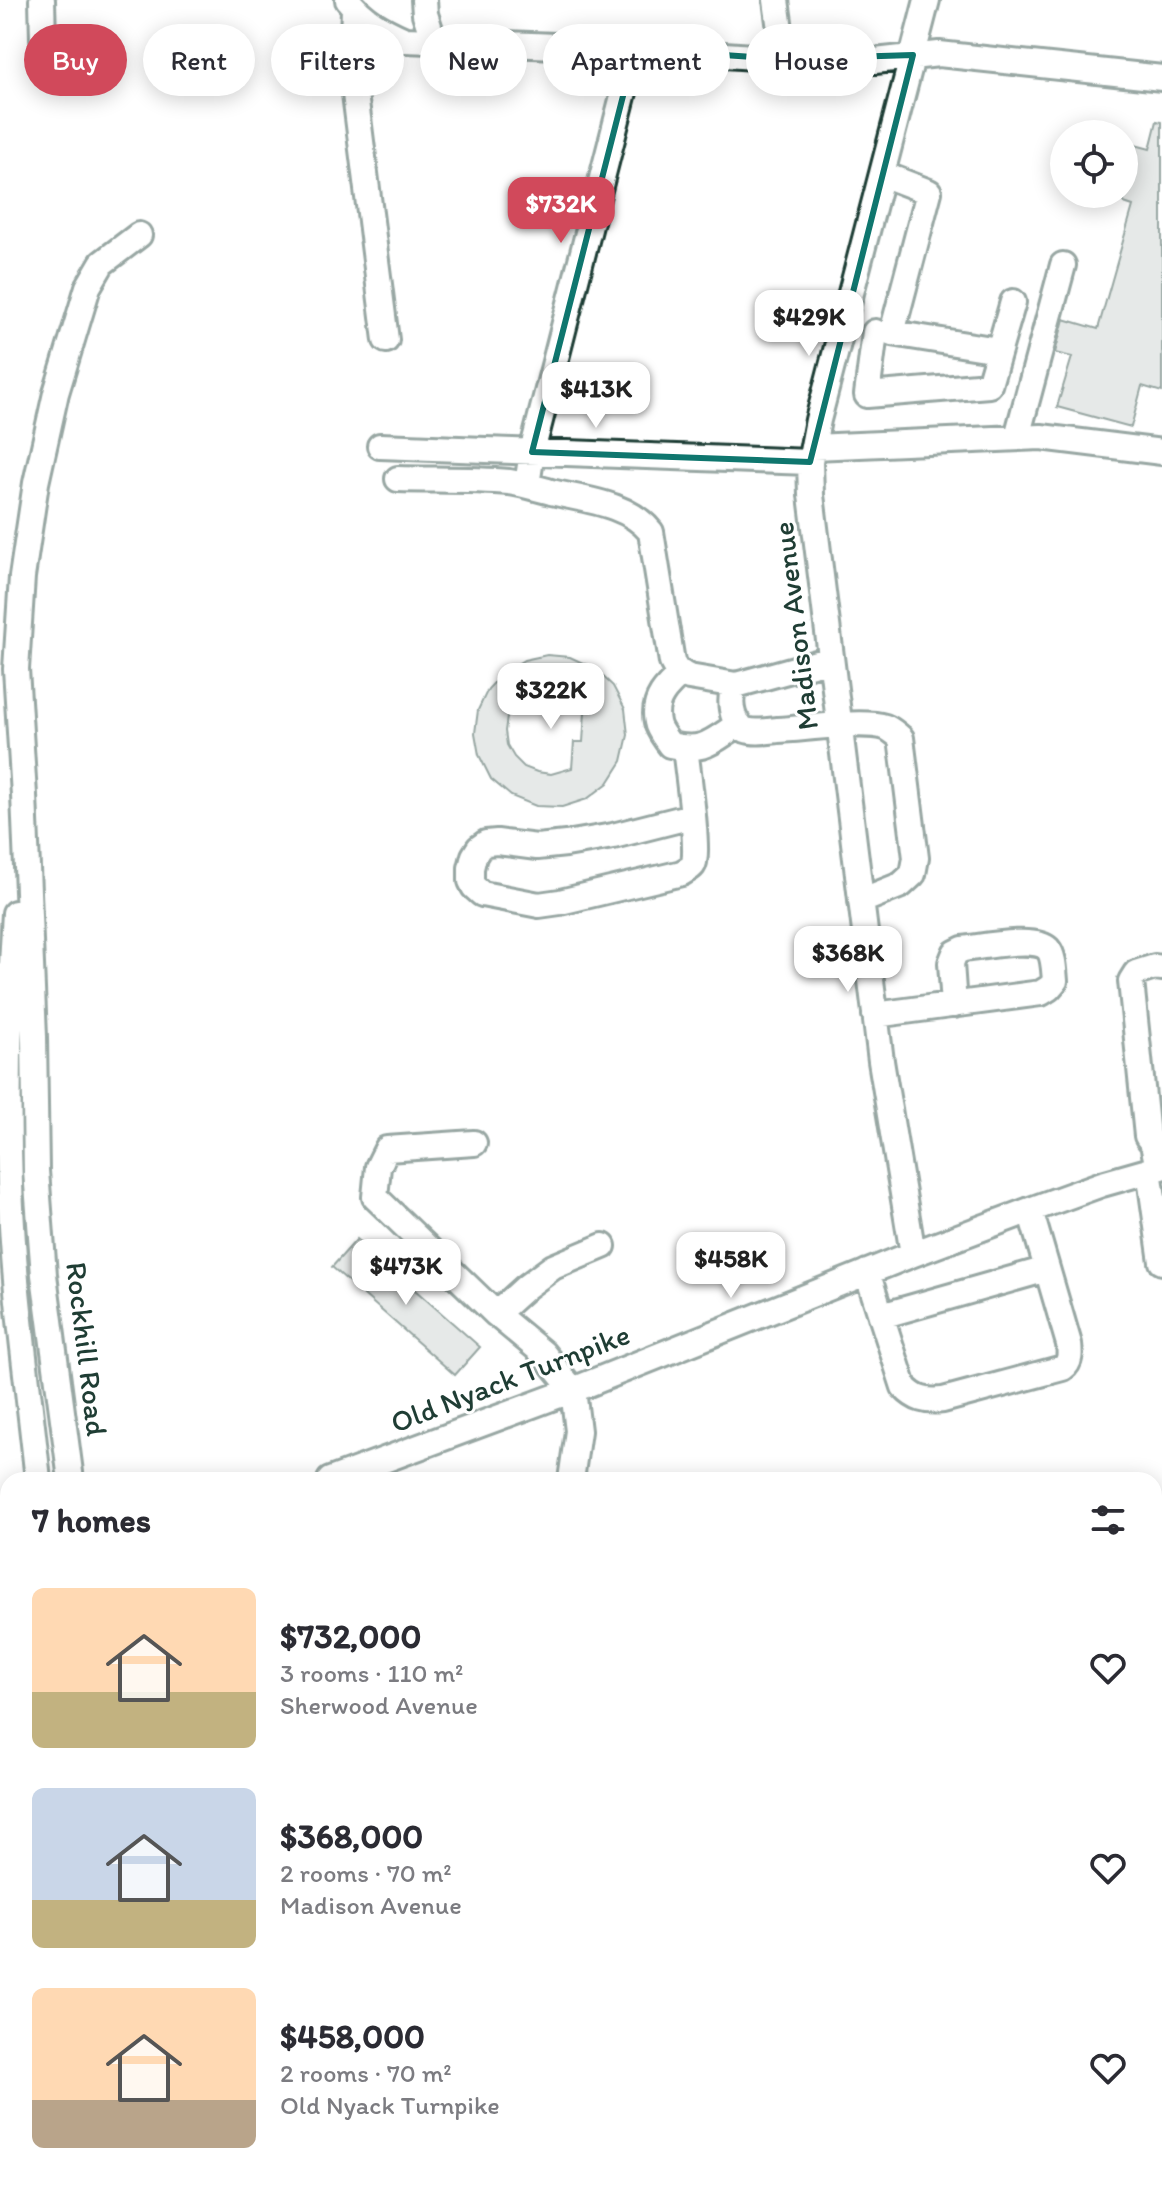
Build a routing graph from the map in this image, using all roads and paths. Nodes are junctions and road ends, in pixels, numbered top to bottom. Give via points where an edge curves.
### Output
1 (42, 0) edge
2 (424, 0) edge
3 (776, 0) edge
4 (927, 0) edge
5 (351, 4) edge
6 (43, 24) edge
7 (428, 24) edge
8 (779, 24) edge
9 (420, 41) edge
10 (913, 55) junction
11 (877, 61) edge
12 (1162, 78) edge
13 (623, 96) edge
14 (882, 174) junction
15 (139, 235) dead end
16 (1063, 265) dead end
17 (1013, 302) dead end
18 (841, 330) junction
19 (884, 333) junction
20 (386, 340) dead end
21 (998, 350) junction
22 (1017, 437) junction
23 (380, 446) dead end
24 (532, 452) junction
25 (1162, 452) edge
26 (811, 455) junction
27 (398, 479) dead end
28 (527, 485) junction
29 (831, 659) junction
30 (682, 673) junction
31 (736, 685) junction
32 (839, 726) junction
33 (742, 727) junction
34 (685, 748) junction
35 (24, 795) junction
36 (692, 816) junction
37 (861, 901) junction
38 (1162, 968) edge
39 (954, 1005) dead end
40 (875, 1015) junction
41 (1153, 1116) edge
42 (474, 1143) dead end
43 (1157, 1156) edge
44 (1030, 1210) junction
45 (603, 1246) dead end
46 (1161, 1251) edge
47 (913, 1254) junction
48 (1047, 1269) junction
49 (867, 1272) junction
50 (496, 1314) junction
51 (881, 1316) junction
52 (573, 1390) junction
53 (392, 1469) edge
54 (37, 1472) edge
55 (70, 1472) edge
56 (572, 1472) edge

1 - 6 street
2 - 7 street
3 - 8 street
4 - 10 street, Madison Avenue
5 - 9 street via 377,27
5 - 20 street via 352,70
10 - 11 street
10 - 12 street
10 - 14 street, Madison Avenue
13 - 24 street
14 - 18 street, Madison Avenue
14 - 19 street via 929,192
15 - 35 street, Rockhill Road via 102,263 88,287 36,483 16,669
16 - 22 street
17 - 21 street
18 - 19 street
18 - 26 street, Madison Avenue
19 - 21 street
19 - 21 street via 867,395 989,385
22 - 25 street
22 - 26 street
23 - 24 street
24 - 26 street
24 - 28 street
26 - 29 street, Madison Avenue
27 - 28 street
28 - 30 street via 597,502 642,521 651,532 672,662
29 - 31 street
29 - 32 street, Madison Avenue
30 - 31 street
30 - 34 street via 666,686 657,723 670,745
31 - 33 street via 731,701
32 - 33 street via 768,731
32 - 37 street, Madison Avenue
32 - 37 street via 868,724 888,728 901,738 916,858 913,874 901,885
33 - 34 street via 713,742
34 - 36 street
35 - 54 street, Rockhill Road via 8,1037 10,1173
35 - 55 street, Rockhill Road via 37,1186
36 - 36 street via 696,856 682,873 539,905 482,894 471,881 474,856 486,843 566,844
37 - 40 street, Madison Avenue
38 - 41 street via 1136,973 1131,981
39 - 40 street
40 - 47 street, Madison Avenue
41 - 43 street via 1147,1136
42 - 50 street via 387,1149 378,1167 375,1197
43 - 44 street, Old Nyack Turnpike via 1102,1184
43 - 46 street
44 - 47 street, Old Nyack Turnpike
44 - 48 street
45 - 50 street via 553,1267
47 - 49 street, Old Nyack Turnpike
48 - 51 street
48 - 51 street via 1069,1344 1063,1368 943,1400 920,1399 904,1387
49 - 51 street
49 - 52 street, Old Nyack Turnpike
50 - 52 street via 543,1353
52 - 53 street, Old Nyack Turnpike
52 - 56 street via 578,1431

